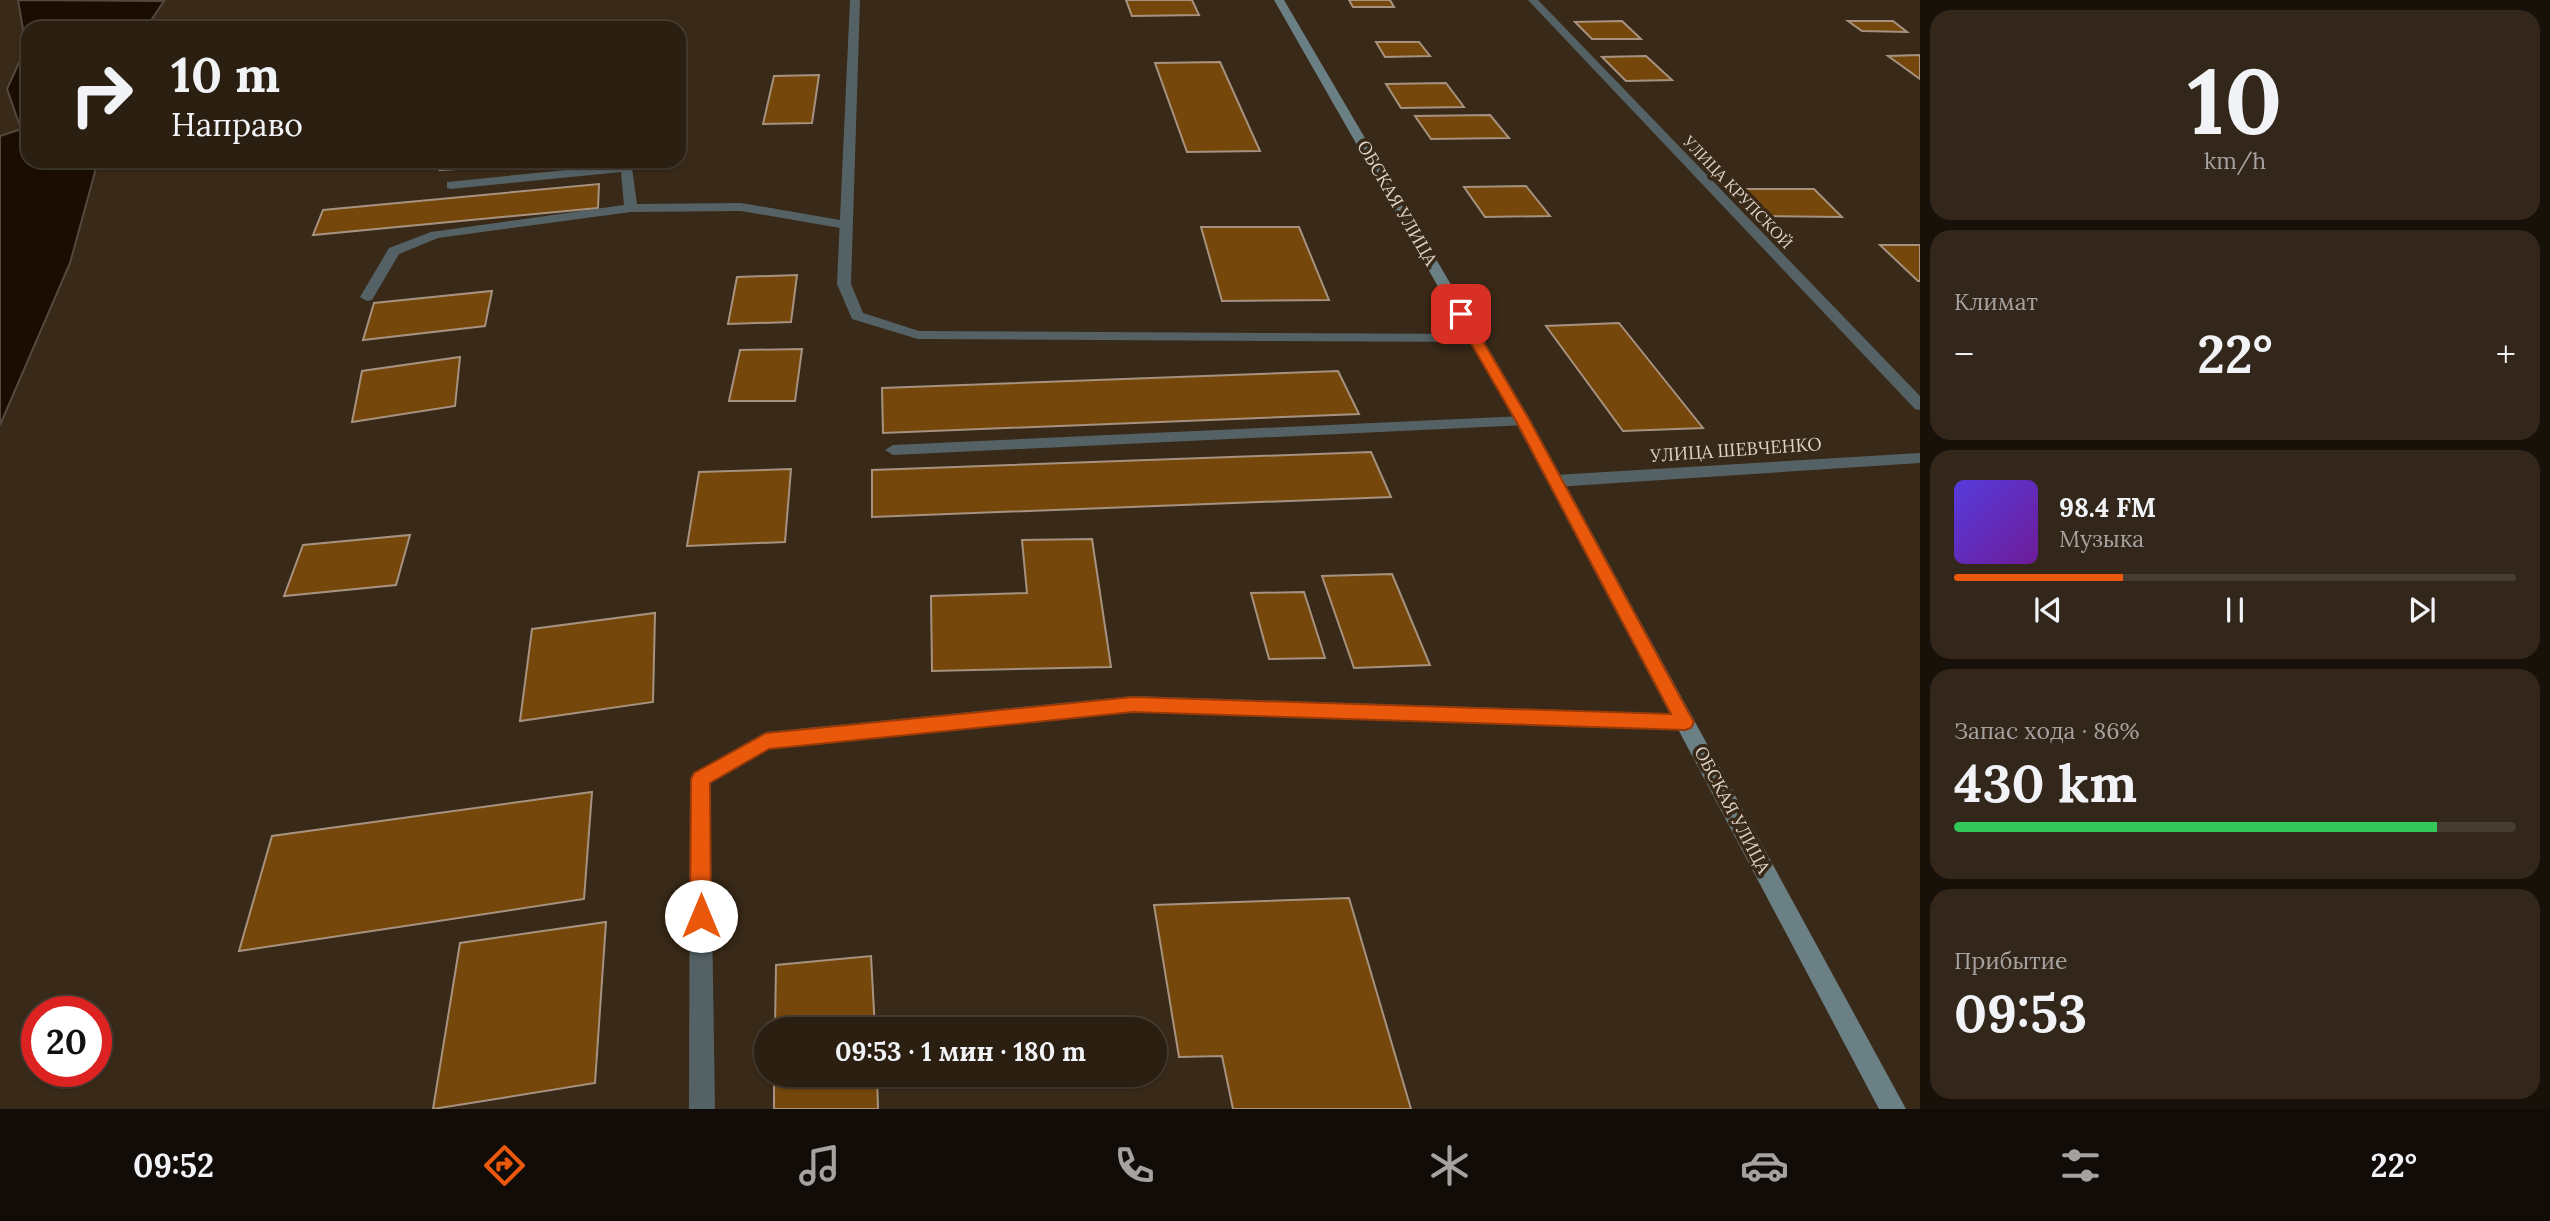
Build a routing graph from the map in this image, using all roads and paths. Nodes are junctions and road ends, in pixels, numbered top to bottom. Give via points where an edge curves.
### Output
1 (855, 0) edge
2 (1279, 0) edge
3 (1533, 0) edge
4 (451, 185) dead end
5 (631, 208) junction
6 (846, 225) junction
7 (367, 297) dead end
8 (1475, 338) junction
9 (1920, 405) edge
10 (1523, 421) junction
11 (892, 450) dead end
12 (1920, 458) edge
13 (1555, 481) junction
14 (1685, 722) junction
15 (702, 1109) edge
16 (1893, 1109) edge

1 - 6 street
2 - 8 street, ОБСКАЯ УЛИЦА
3 - 9 street, УЛИЦА КРУПСКОЙ
4 - 5 street via 626,168
5 - 6 street via 741,207
5 - 7 street via 436,235 394,251
6 - 8 street via 844,284 857,316 918,335
8 - 10 street, ОБСКАЯ УЛИЦА
10 - 11 street
10 - 13 street, ОБСКАЯ УЛИЦА
12 - 13 street, УЛИЦА ШЕВЧЕНКО
13 - 14 street, ОБСКАЯ УЛИЦА
14 - 15 street via 1133,704 766,741 700,779
14 - 16 street, ОБСКАЯ УЛИЦА

